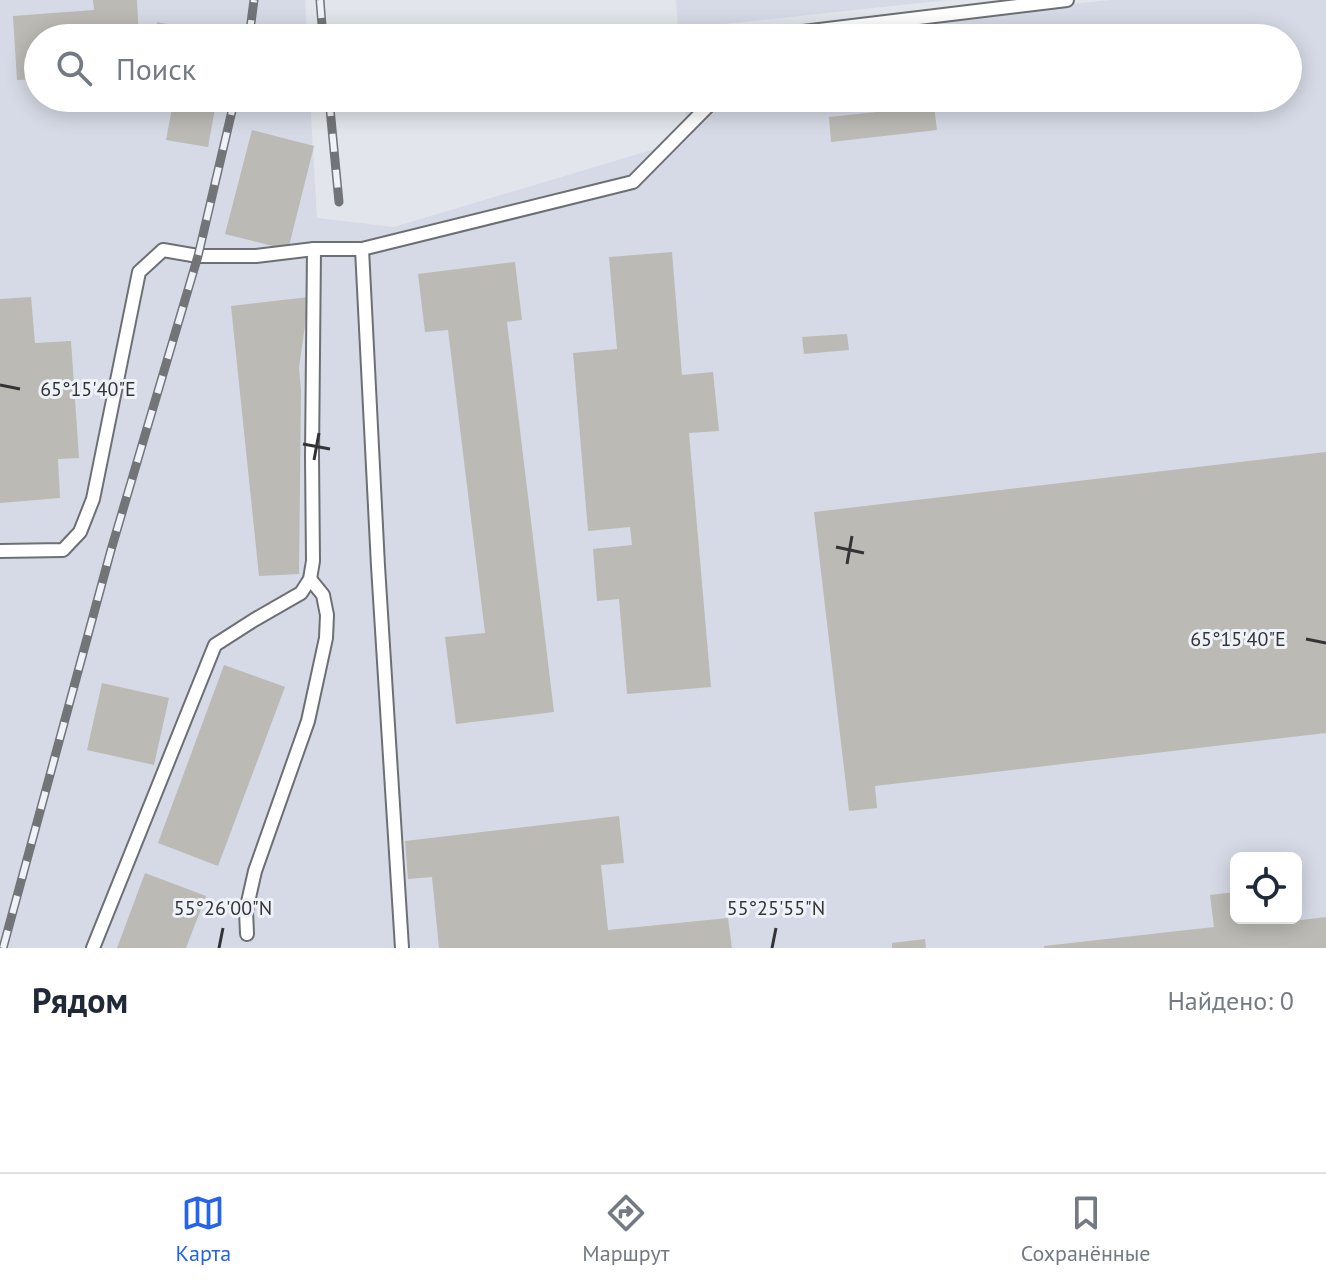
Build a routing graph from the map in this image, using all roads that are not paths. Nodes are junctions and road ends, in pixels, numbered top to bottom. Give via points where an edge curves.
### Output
1 (1067, 0) edge
2 (868, 24) edge
3 (702, 112) edge
4 (314, 249) junction
5 (362, 249) junction
6 (0, 551) edge
7 (310, 579) junction
8 (247, 934) dead end
9 (93, 948) edge
10 (402, 948) edge

1 - 2 lane
3 - 5 lane via 633,182
4 - 5 lane
4 - 6 lane via 256,256 163,250 139,272 93,499 80,532 63,550
4 - 7 lane
5 - 10 lane
7 - 8 lane via 323,595 326,638 308,721 255,871
7 - 9 lane via 301,593 215,645

